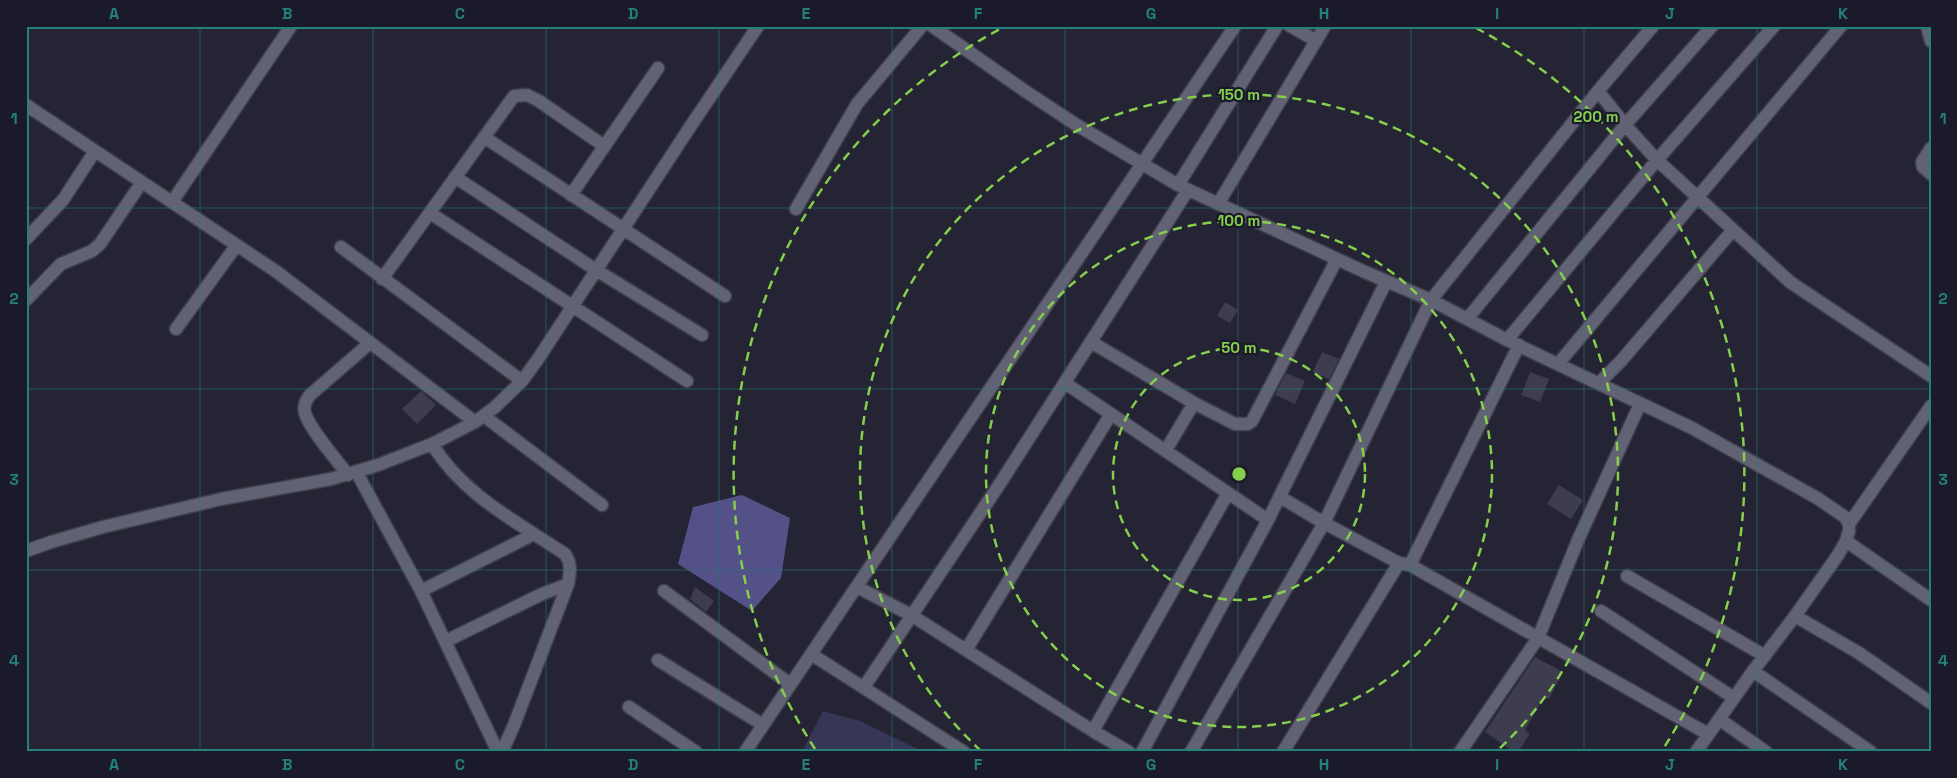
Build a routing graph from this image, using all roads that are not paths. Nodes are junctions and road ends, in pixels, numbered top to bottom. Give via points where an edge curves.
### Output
1 (291, 26) edge
2 (758, 26) edge
3 (922, 26) edge
4 (932, 26) edge
5 (1235, 26) edge
6 (1277, 26) edge
7 (1290, 26) edge
8 (1324, 26) edge
9 (1653, 26) edge
10 (1712, 26) edge
11 (1774, 26) edge
12 (1840, 26) edge
13 (1928, 26) edge
14 (1315, 40) junction
15 (1931, 41) edge
16 (658, 68) dead end
17 (1598, 91) junction
18 (26, 105) edge
19 (1624, 125) junction
20 (484, 137) junction
21 (604, 146) junction
22 (1931, 148) edge
23 (95, 151) junction
24 (1657, 160) junction
25 (1142, 163) junction
26 (1931, 174) edge
27 (455, 177) junction
28 (142, 182) junction
29 (1183, 187) junction
30 (571, 195) junction
31 (1698, 198) junction
32 (172, 202) junction
33 (1218, 204) junction
34 (796, 208) dead end
35 (430, 213) junction
36 (623, 228) junction
37 (1733, 230) junction
38 (26, 239) edge
39 (236, 246) junction
40 (340, 248) dead end
41 (1337, 259) junction
42 (596, 270) junction
43 (382, 279) junction
44 (1386, 282) junction
45 (725, 296) dead end
46 (26, 300) edge
47 (1432, 300) junction
48 (572, 307) junction
49 (1468, 318) junction
50 (176, 329) dead end
51 (702, 335) dead end
52 (1091, 342) junction
53 (1513, 342) junction
54 (370, 343) junction
55 (1558, 364) junction
56 (1931, 376) edge
57 (522, 381) junction
58 (687, 381) dead end
59 (1065, 383) junction
60 (1599, 383) junction
61 (1194, 403) junction
62 (1640, 404) junction
63 (1931, 406) edge
64 (1111, 414) junction
65 (479, 419) junction
66 (432, 444) junction
67 (1166, 450) junction
68 (352, 474) junction
69 (1228, 492) junction
70 (1280, 497) junction
71 (602, 505) dead end
72 (1268, 520) junction
73 (1324, 523) junction
74 (1849, 524) junction
75 (534, 534) junction
76 (1846, 541) junction
77 (26, 551) edge
78 (1405, 564) junction
79 (1627, 576) dead end
80 (568, 584) junction
81 (857, 587) junction
82 (422, 590) junction
83 (664, 591) dead end
84 (1931, 600) edge
85 (1601, 611) dead end
86 (911, 615) junction
87 (1795, 616) junction
88 (1538, 638) junction
89 (446, 641) junction
90 (966, 650) junction
91 (811, 654) junction
92 (1765, 656) junction
93 (658, 660) dead end
94 (1753, 671) junction
95 (790, 684) junction
96 (864, 688) junction
97 (1734, 698) junction
98 (1931, 703) edge
99 (629, 707) dead end
100 (1719, 719) junction
101 (763, 725) junction
102 (1093, 731) junction
103 (1708, 734) junction
104 (500, 752) edge
105 (696, 752) edge
106 (745, 752) edge
107 (964, 752) edge
108 (1129, 752) edge
109 (1142, 752) edge
110 (1192, 752) edge
111 (1283, 752) edge
112 (1460, 752) edge
113 (1696, 752) edge
114 (1766, 752) edge
115 (1871, 752) edge

1 - 32 street
2 - 36 street
3 - 34 street via 857,104
4 - 25 street via 1025,92
5 - 25 street
6 - 29 street
7 - 14 street
8 - 14 street
9 - 17 street
10 - 19 street
11 - 24 street
12 - 31 street
13 - 15 street
14 - 33 street
16 - 21 street
17 - 19 street
17 - 47 street
18 - 23 street
19 - 24 street
19 - 49 street
20 - 21 street via 510,100 519,94 539,101
20 - 27 street
20 - 30 street
21 - 30 street
22 - 26 street via 1922,167
23 - 28 street
23 - 38 street via 63,200
24 - 31 street
24 - 53 street
25 - 29 street
25 - 81 street
27 - 35 street
27 - 42 street
28 - 32 street
28 - 46 street via 100,244 92,251 61,264
29 - 33 street
29 - 52 street
30 - 36 street
31 - 37 street
31 - 55 street
32 - 39 street
33 - 41 street
35 - 43 street
35 - 48 street
36 - 42 street
36 - 45 street
37 - 56 street via 1790,282
37 - 60 street
39 - 50 street
39 - 54 street via 277,272
40 - 43 street
41 - 44 street
41 - 61 street via 1252,421 1235,424
42 - 48 street
42 - 51 street
43 - 57 street
44 - 47 street
44 - 70 street
47 - 49 street
47 - 73 street
48 - 57 street
48 - 58 street
49 - 53 street
52 - 59 street
52 - 61 street
53 - 55 street
53 - 78 street
54 - 65 street
54 - 68 street via 310,395 304,405 311,424
55 - 60 street
57 - 65 street
59 - 64 street
59 - 86 street
60 - 62 street
61 - 67 street
62 - 74 street via 1692,428 1817,498 1845,517
62 - 88 street
63 - 74 street
64 - 67 street
64 - 90 street
65 - 66 street
65 - 71 street
66 - 68 street
66 - 75 street via 467,486 498,512
67 - 69 street
68 - 77 street via 221,499 104,527
68 - 82 street
69 - 72 street
69 - 102 street
70 - 72 street
70 - 73 street
72 - 109 street
73 - 78 street
73 - 110 street
74 - 76 street
75 - 80 street via 565,554 570,561
75 - 82 street
76 - 84 street
76 - 87 street
78 - 88 street
78 - 111 street
79 - 92 street
80 - 89 street
80 - 104 street via 514,725
81 - 86 street
81 - 91 street
82 - 89 street
83 - 95 street
85 - 97 street
86 - 90 street
86 - 96 street
87 - 92 street
87 - 98 street via 1859,653
88 - 103 street
88 - 112 street
89 - 104 street
90 - 102 street
91 - 95 street
91 - 96 street
92 - 94 street
93 - 101 street
94 - 97 street
94 - 115 street
95 - 101 street
96 - 107 street
97 - 100 street
99 - 105 street
100 - 103 street
100 - 114 street
101 - 106 street
102 - 108 street
103 - 113 street

